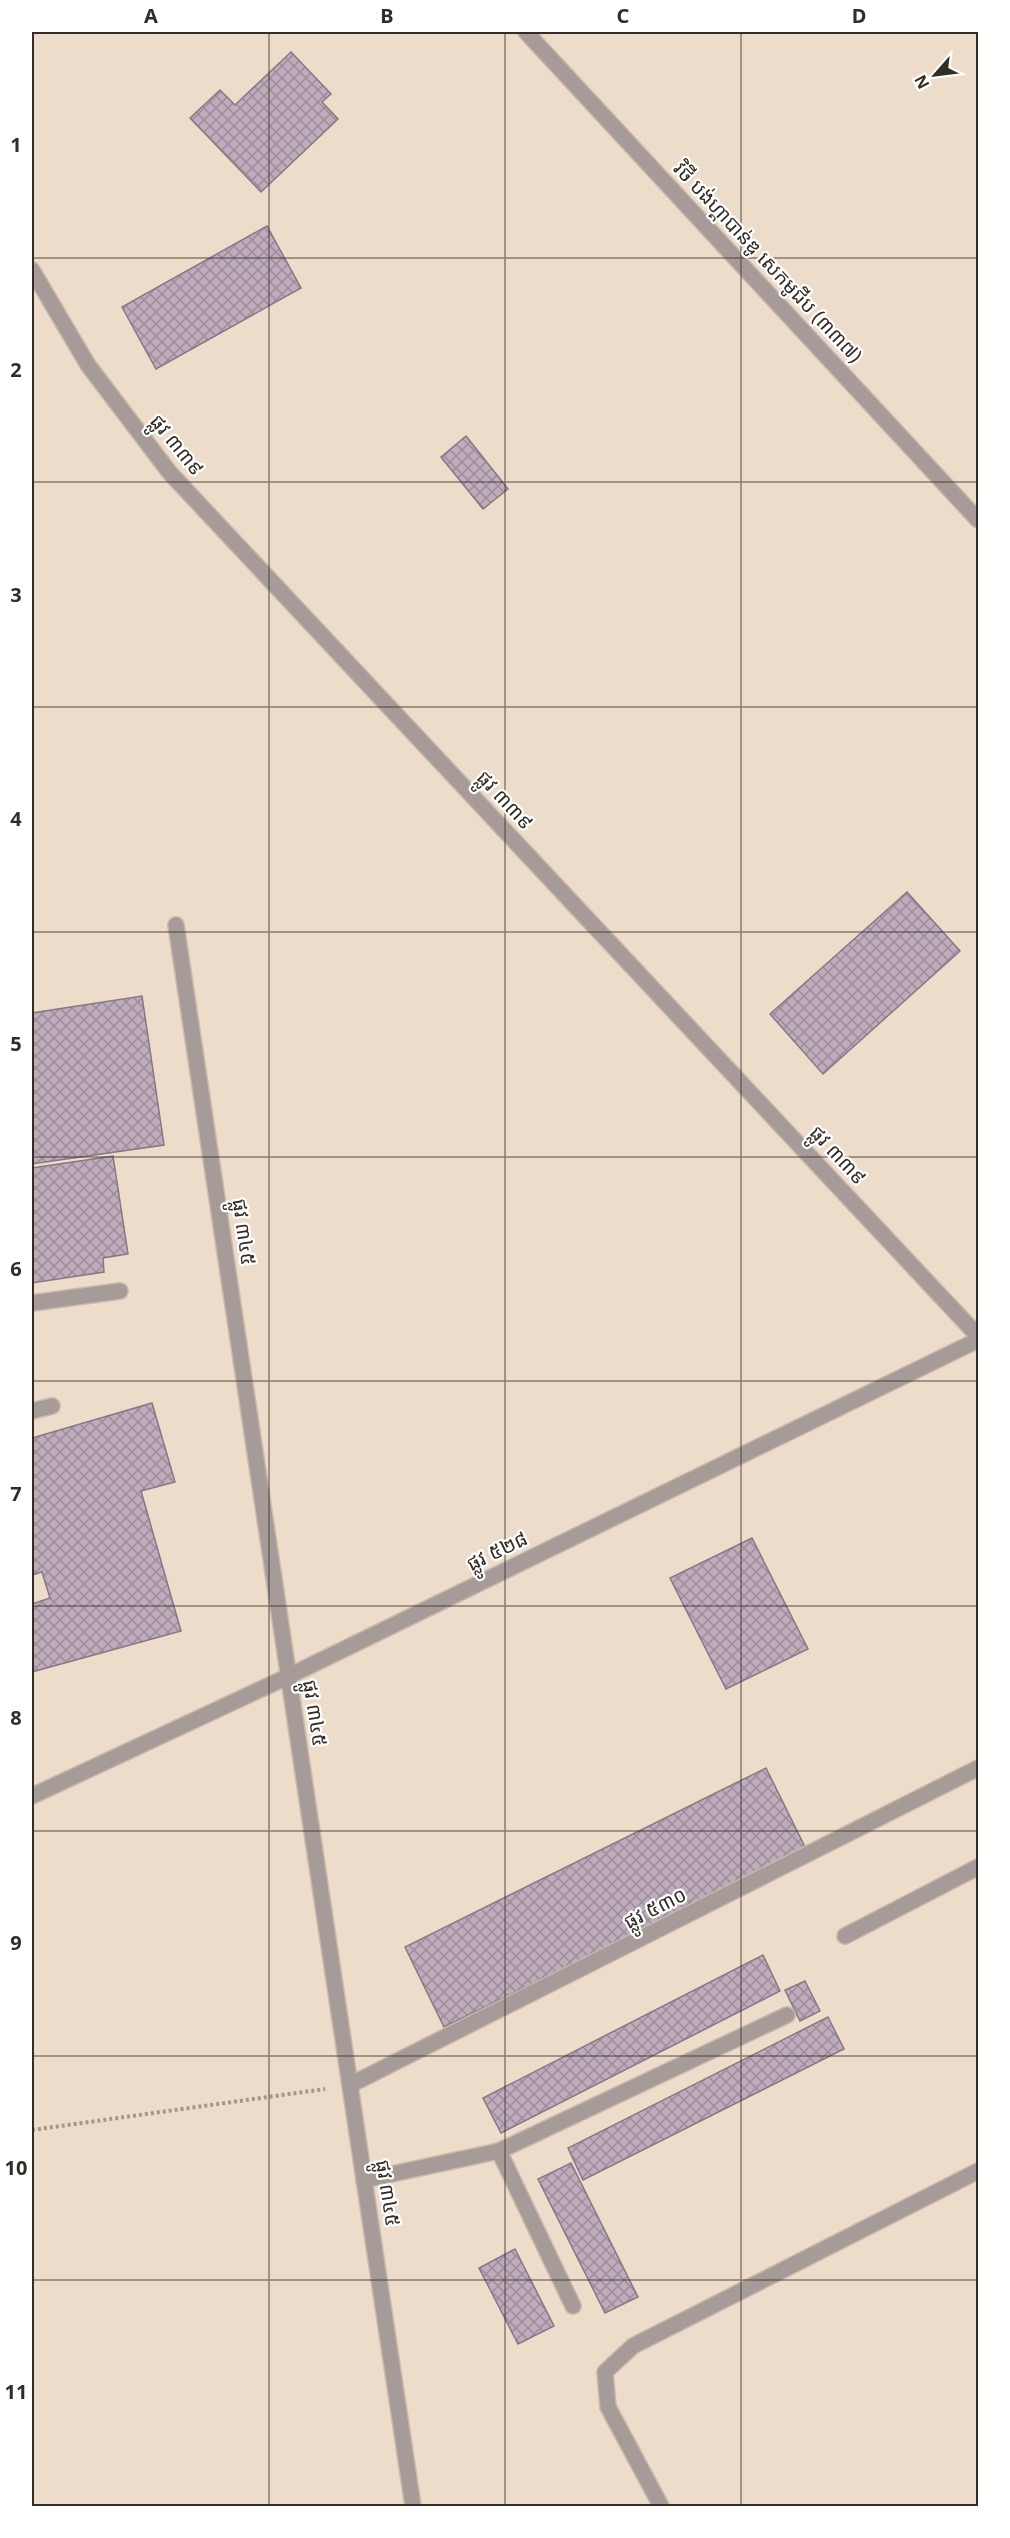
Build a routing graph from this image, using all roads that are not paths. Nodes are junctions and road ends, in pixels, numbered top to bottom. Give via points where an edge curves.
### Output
1 (526, 32) edge
2 (32, 270) edge
3 (978, 520) edge
4 (176, 925) dead end
5 (120, 1291) dead end
6 (32, 1303) edge
7 (978, 1338) edge
8 (52, 1406) dead end
9 (32, 1411) edge
10 (289, 1676) junction
11 (978, 1768) edge
12 (32, 1796) edge
13 (978, 1867) edge
14 (844, 1936) dead end
15 (787, 2015) dead end
16 (350, 2085) junction
17 (499, 2151) junction
18 (978, 2171) edge
19 (364, 2180) junction
20 (573, 2306) dead end
21 (413, 2506) edge
22 (661, 2506) edge

1 - 3 street, វិថី បង់ហ្គាបាន់ឌូ សេកមូជីប (៣៣៧)
2 - 7 street, ផ្លូវ ៣៣៩ via 88,365 170,473
4 - 10 street, ផ្លូវ ៣៤៥
5 - 6 street
7 - 10 street, ផ្លូវ ៥២៨
8 - 9 street
10 - 12 street, ផ្លូវ ៥២៨
10 - 16 street, ផ្លូវ ៣៤៥
11 - 16 street, ផ្លូវ ៥៣០
13 - 14 street
15 - 17 street
16 - 19 street, ផ្លូវ ៣៤៥
17 - 19 street
17 - 20 street
18 - 22 street via 633,2346 605,2372 608,2407
19 - 21 street, ផ្លូវ ៣៤៥

